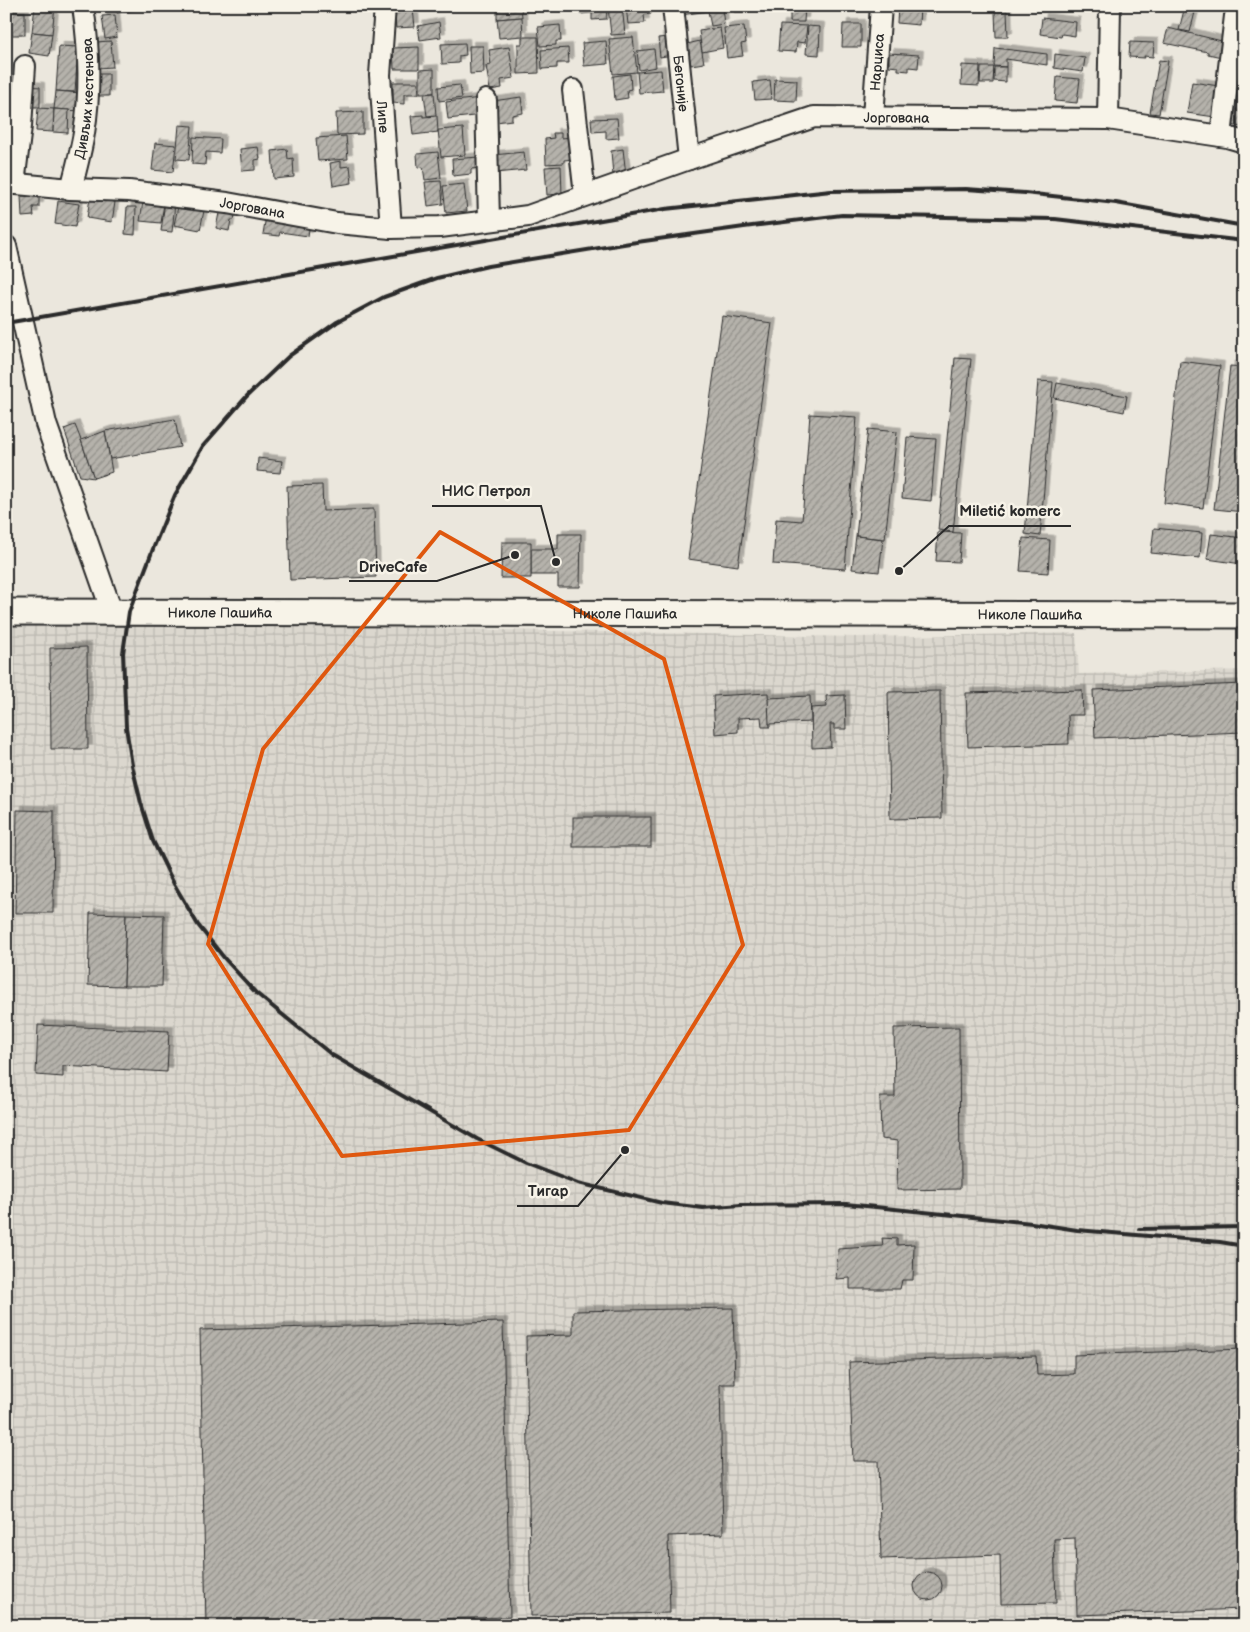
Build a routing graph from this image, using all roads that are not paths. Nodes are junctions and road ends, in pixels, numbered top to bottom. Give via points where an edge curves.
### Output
1 (83, 6) edge
2 (385, 6) edge
3 (673, 6) edge
4 (881, 6) edge
5 (1110, 6) edge
6 (1235, 16) dead end
7 (25, 66) dead end
8 (573, 90) dead end
9 (486, 100) dead end
10 (873, 117) junction
11 (1108, 119) junction
12 (1221, 136) junction
13 (1244, 142) edge
14 (689, 159) junction
15 (10, 183) edge
16 (71, 189) junction
17 (585, 195) junction
18 (490, 220) junction
19 (391, 228) junction
20 (6, 246) edge
21 (6, 612) edge
22 (112, 612) junction
23 (1244, 615) edge

1 - 16 street, Дивљих кестенова via 88,56 87,107
2 - 19 street, Липе via 380,75
3 - 14 street, Бегоније
4 - 10 street, Нарциса
5 - 11 street
6 - 12 street
7 - 15 street, Јоргована via 21,126
8 - 17 street
9 - 18 street
10 - 11 street, Јоргована
10 - 14 street, Јоргована via 814,118
11 - 12 street, Јоргована
12 - 13 street, Јоргована
14 - 17 street, Јоргована
15 - 16 street, Јоргована
16 - 19 street, Јоргована via 130,191
17 - 18 street, Јоргована via 528,216
18 - 19 street, Јоргована
20 - 22 street via 46,424
21 - 22 main road, Николе Пашића
22 - 23 main road, Николе Пашића

